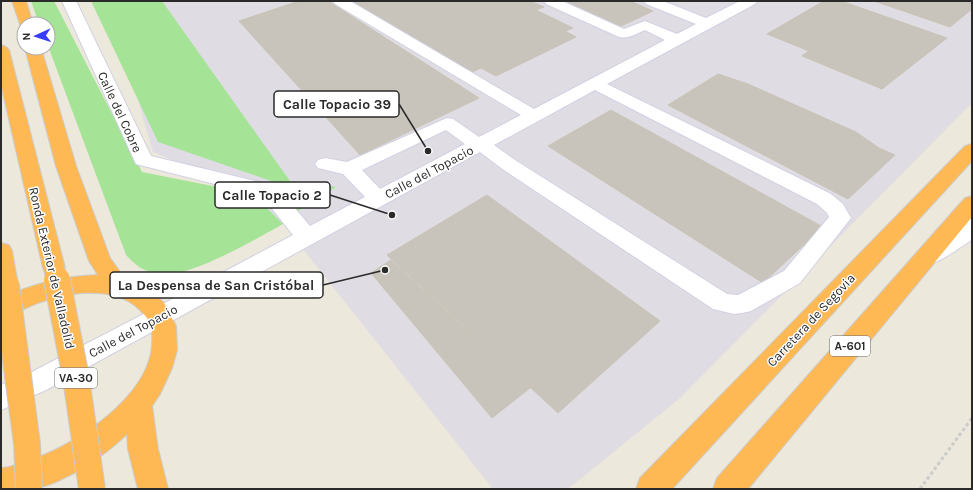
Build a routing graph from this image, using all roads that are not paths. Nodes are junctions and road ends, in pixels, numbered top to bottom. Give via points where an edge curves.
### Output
1 (19, 1) edge
2 (69, 1) edge
3 (340, 1) edge
4 (538, 1) edge
5 (551, 1) edge
6 (651, 1) edge
7 (750, 1) edge
8 (674, 10) junction
9 (24, 16) edge
10 (708, 24) junction
11 (645, 25) junction
12 (678, 40) junction
13 (1, 50) edge
14 (651, 55) junction
15 (34, 56) edge
16 (596, 84) junction
17 (534, 116) junction
18 (480, 145) junction
19 (972, 150) edge
20 (325, 164) dead end
21 (349, 169) junction
22 (379, 199) junction
23 (972, 203) edge
24 (972, 226) edge
25 (306, 237) junction
26 (1, 251) edge
27 (925, 258) junction
28 (117, 286) junction
29 (4, 298) edge
30 (160, 317) junction
31 (1, 398) edge
32 (138, 403) junction
33 (1, 483) edge
34 (29, 489) edge
35 (92, 489) edge
36 (154, 489) edge
37 (651, 489) edge
38 (728, 489) edge

1 - 9 highway
2 - 25 street, Calle del Cobre via 143,160 269,191
3 - 17 street
4 - 14 street
5 - 11 street via 624,34
6 - 8 street
7 - 10 street, Calle del Topacio
8 - 10 street
8 - 11 street
10 - 12 street, Calle del Topacio
11 - 12 street
12 - 14 street, Calle del Topacio
13 - 35 highway, Ronda Exterior de Valladolid / VA-30, bridge via 62,301 78,387
14 - 16 street, Calle del Topacio
15 - 28 highway via 66,166 100,261
16 - 17 street, Calle del Topacio
16 - 18 street via 824,199 836,208 840,218 792,276 761,295 734,306 721,302
17 - 18 street, Calle del Topacio
18 - 21 street via 447,123
18 - 22 street, Calle del Topacio
19 - 37 highway, Carretera de Segovia
20 - 21 street
21 - 22 street
22 - 25 street, Calle del Topacio
23 - 27 highway, A-601
24 - 27 street via 962,236
25 - 30 street, Calle del Topacio
26 - 29 highway
27 - 38 highway, A-601
28 - 29 highway via 65,286 35,294
28 - 30 highway via 136,292 151,303
29 - 34 highway, bridge via 27,444
30 - 31 street, Calle del Topacio via 37,382
30 - 32 highway via 165,331 160,365 152,384
32 - 33 highway via 113,430 80,453 43,472
32 - 36 highway via 143,449

